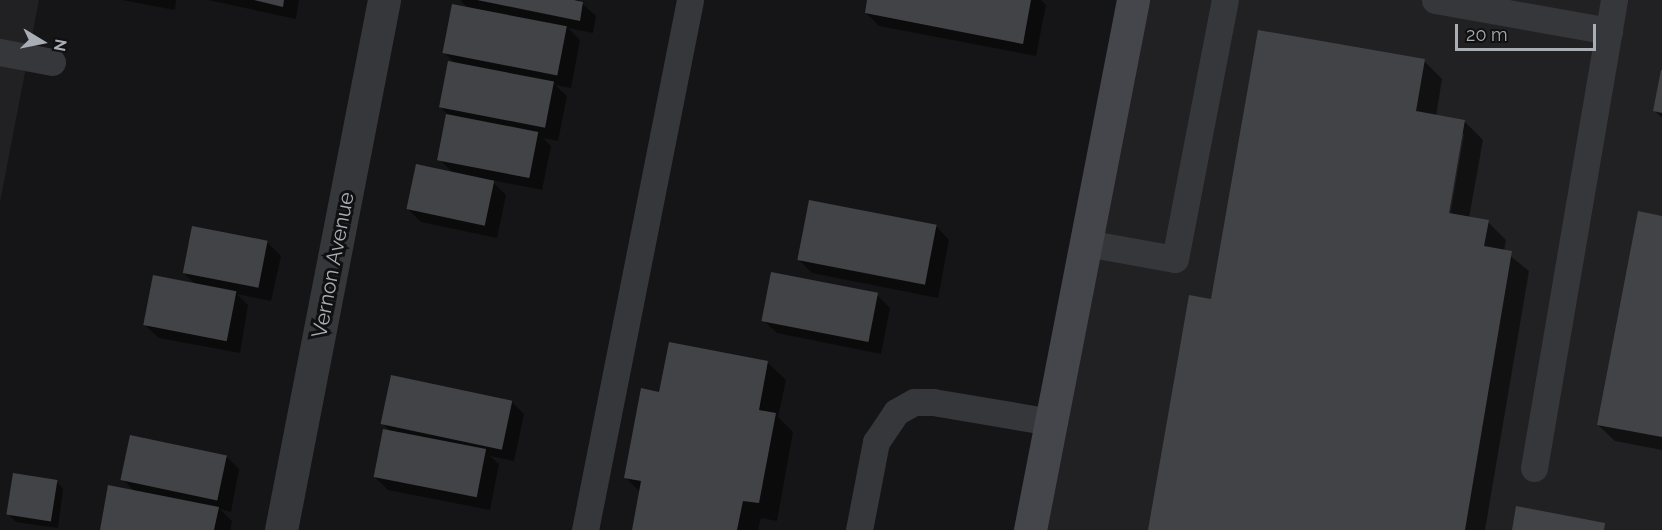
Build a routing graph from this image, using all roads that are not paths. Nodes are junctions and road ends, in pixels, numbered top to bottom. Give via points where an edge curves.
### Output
1 (384, 0) edge
2 (690, 0) edge
3 (1133, 0) edge
4 (1225, 0) edge
5 (1435, 0) edge
6 (1614, 0) edge
7 (1609, 31) junction
8 (0, 52) edge
9 (52, 62) dead end
10 (1086, 243) junction
11 (1051, 422) junction
12 (1533, 468) dead end
13 (281, 530) edge
14 (585, 530) edge
15 (859, 530) edge
16 (1030, 530) edge

1 - 13 street, Vernon Avenue
2 - 14 lane
3 - 10 main road
4 - 10 lane via 1175,259
5 - 7 lane
6 - 7 lane
7 - 12 lane
8 - 9 lane
10 - 11 main road
11 - 15 lane via 933,402 914,402 896,412 876,442
11 - 16 main road

